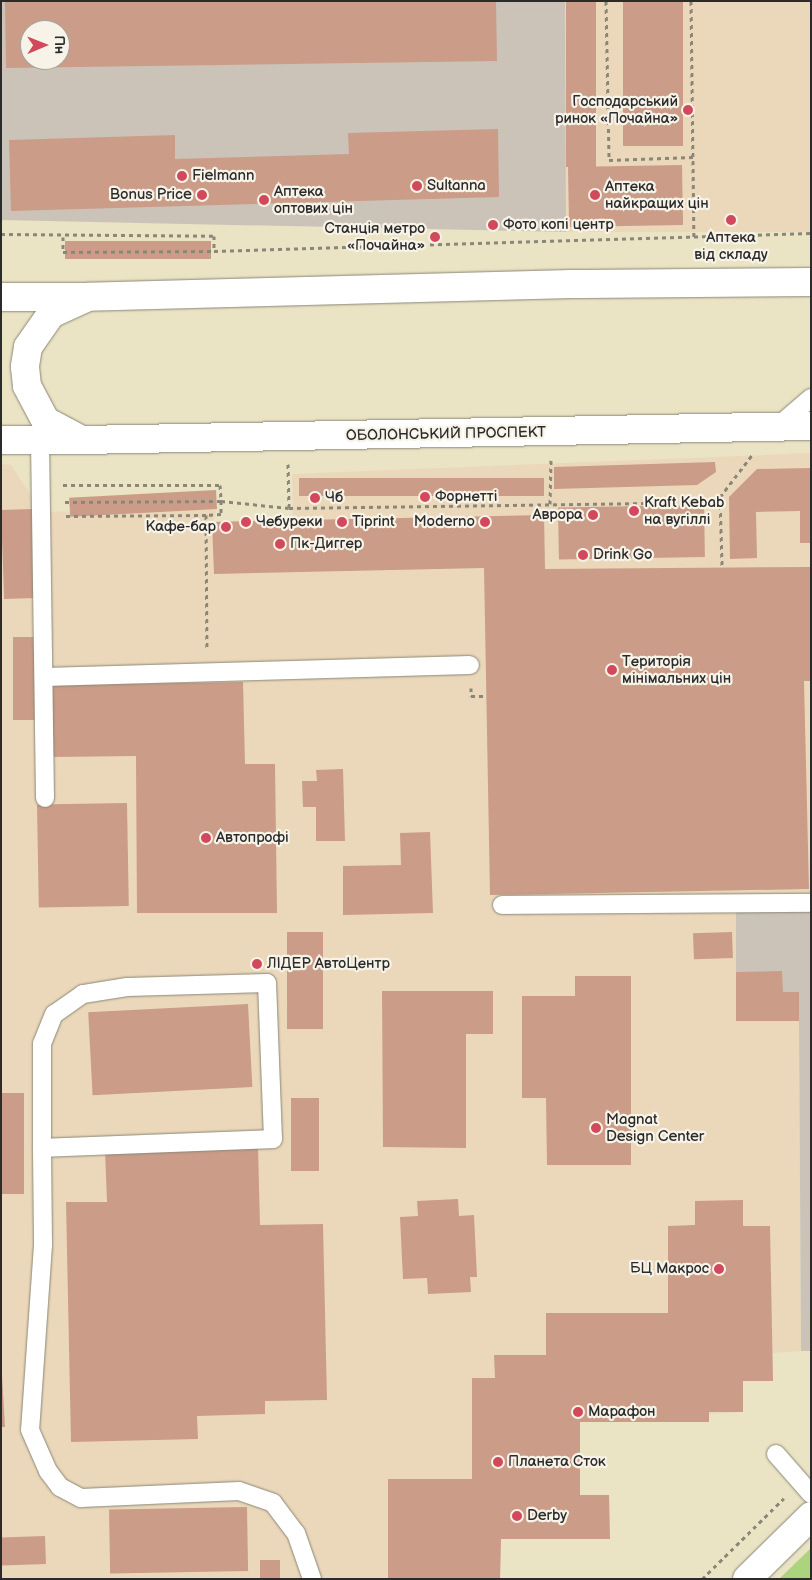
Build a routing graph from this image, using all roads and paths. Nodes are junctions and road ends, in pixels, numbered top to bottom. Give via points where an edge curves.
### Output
1 (606, 1) edge
2 (690, 1) edge
3 (693, 157) junction
4 (811, 233) edge
5 (1, 234) edge
6 (63, 237) junction
7 (694, 239) junction
8 (214, 251) junction
9 (811, 282) edge
10 (1, 296) edge
11 (88, 297) junction
12 (811, 398) edge
13 (811, 426) edge
14 (777, 427) junction
15 (1, 440) edge
16 (40, 440) junction
17 (81, 440) junction
18 (756, 451) dead end
19 (551, 456) dead end
20 (288, 462) dead end
21 (41, 482) junction
22 (720, 497) junction
23 (221, 501) junction
24 (550, 504) junction
25 (289, 508) junction
26 (206, 515) junction
27 (722, 566) dead end
28 (470, 665) dead end
29 (206, 672) junction
30 (44, 677) junction
31 (45, 798) dead end
32 (811, 903) edge
33 (502, 905) dead end
34 (42, 1148) junction
35 (776, 1454) dead end
36 (805, 1487) edge
37 (811, 1516) edge
38 (312, 1579) edge
39 (702, 1579) edge
40 (747, 1579) edge

1 - 3 path via 609,160
2 - 3 path
3 - 7 path
4 - 7 path
5 - 6 path
6 - 8 path via 63,252
6 - 8 path via 214,236
7 - 8 path
9 - 11 main road, ОБОЛОНСЬКИЙ ПРОСПЕКТ via 571,284
10 - 11 main road, ОБОЛОНСЬКИЙ ПРОСПЕКТ
11 - 17 main road, ОБОЛОНСЬКИЙ ПРОСПЕКТ via 51,314 28,347 25,366 27,386 46,421
12 - 14 lane
13 - 14 main road, ОБОЛОНСЬКИЙ ПРОСПЕКТ
14 - 17 main road, ОБОЛОНСЬКИЙ ПРОСПЕКТ
15 - 16 main road, ОБОЛОНСЬКИЙ ПРОСПЕКТ
16 - 17 main road, ОБОЛОНСЬКИЙ ПРОСПЕКТ
16 - 21 lane
18 - 22 path
19 - 24 path
20 - 25 path
21 - 23 path via 220,485
21 - 30 lane
22 - 24 path via 702,502
22 - 27 path
23 - 25 path
23 - 26 path via 221,514
23 - 26 path via 65,502 66,517
24 - 25 path
26 - 29 path
28 - 29 lane
29 - 30 lane
30 - 31 lane
32 - 33 lane
34 - 34 lane via 42,1044 54,1014 83,994 127,987 267,983 273,1139
34 - 38 lane via 43,1245 30,1430 48,1471 60,1487 81,1498 239,1491 273,1504 296,1534
35 - 36 lane
36 - 39 path
37 - 40 main road

